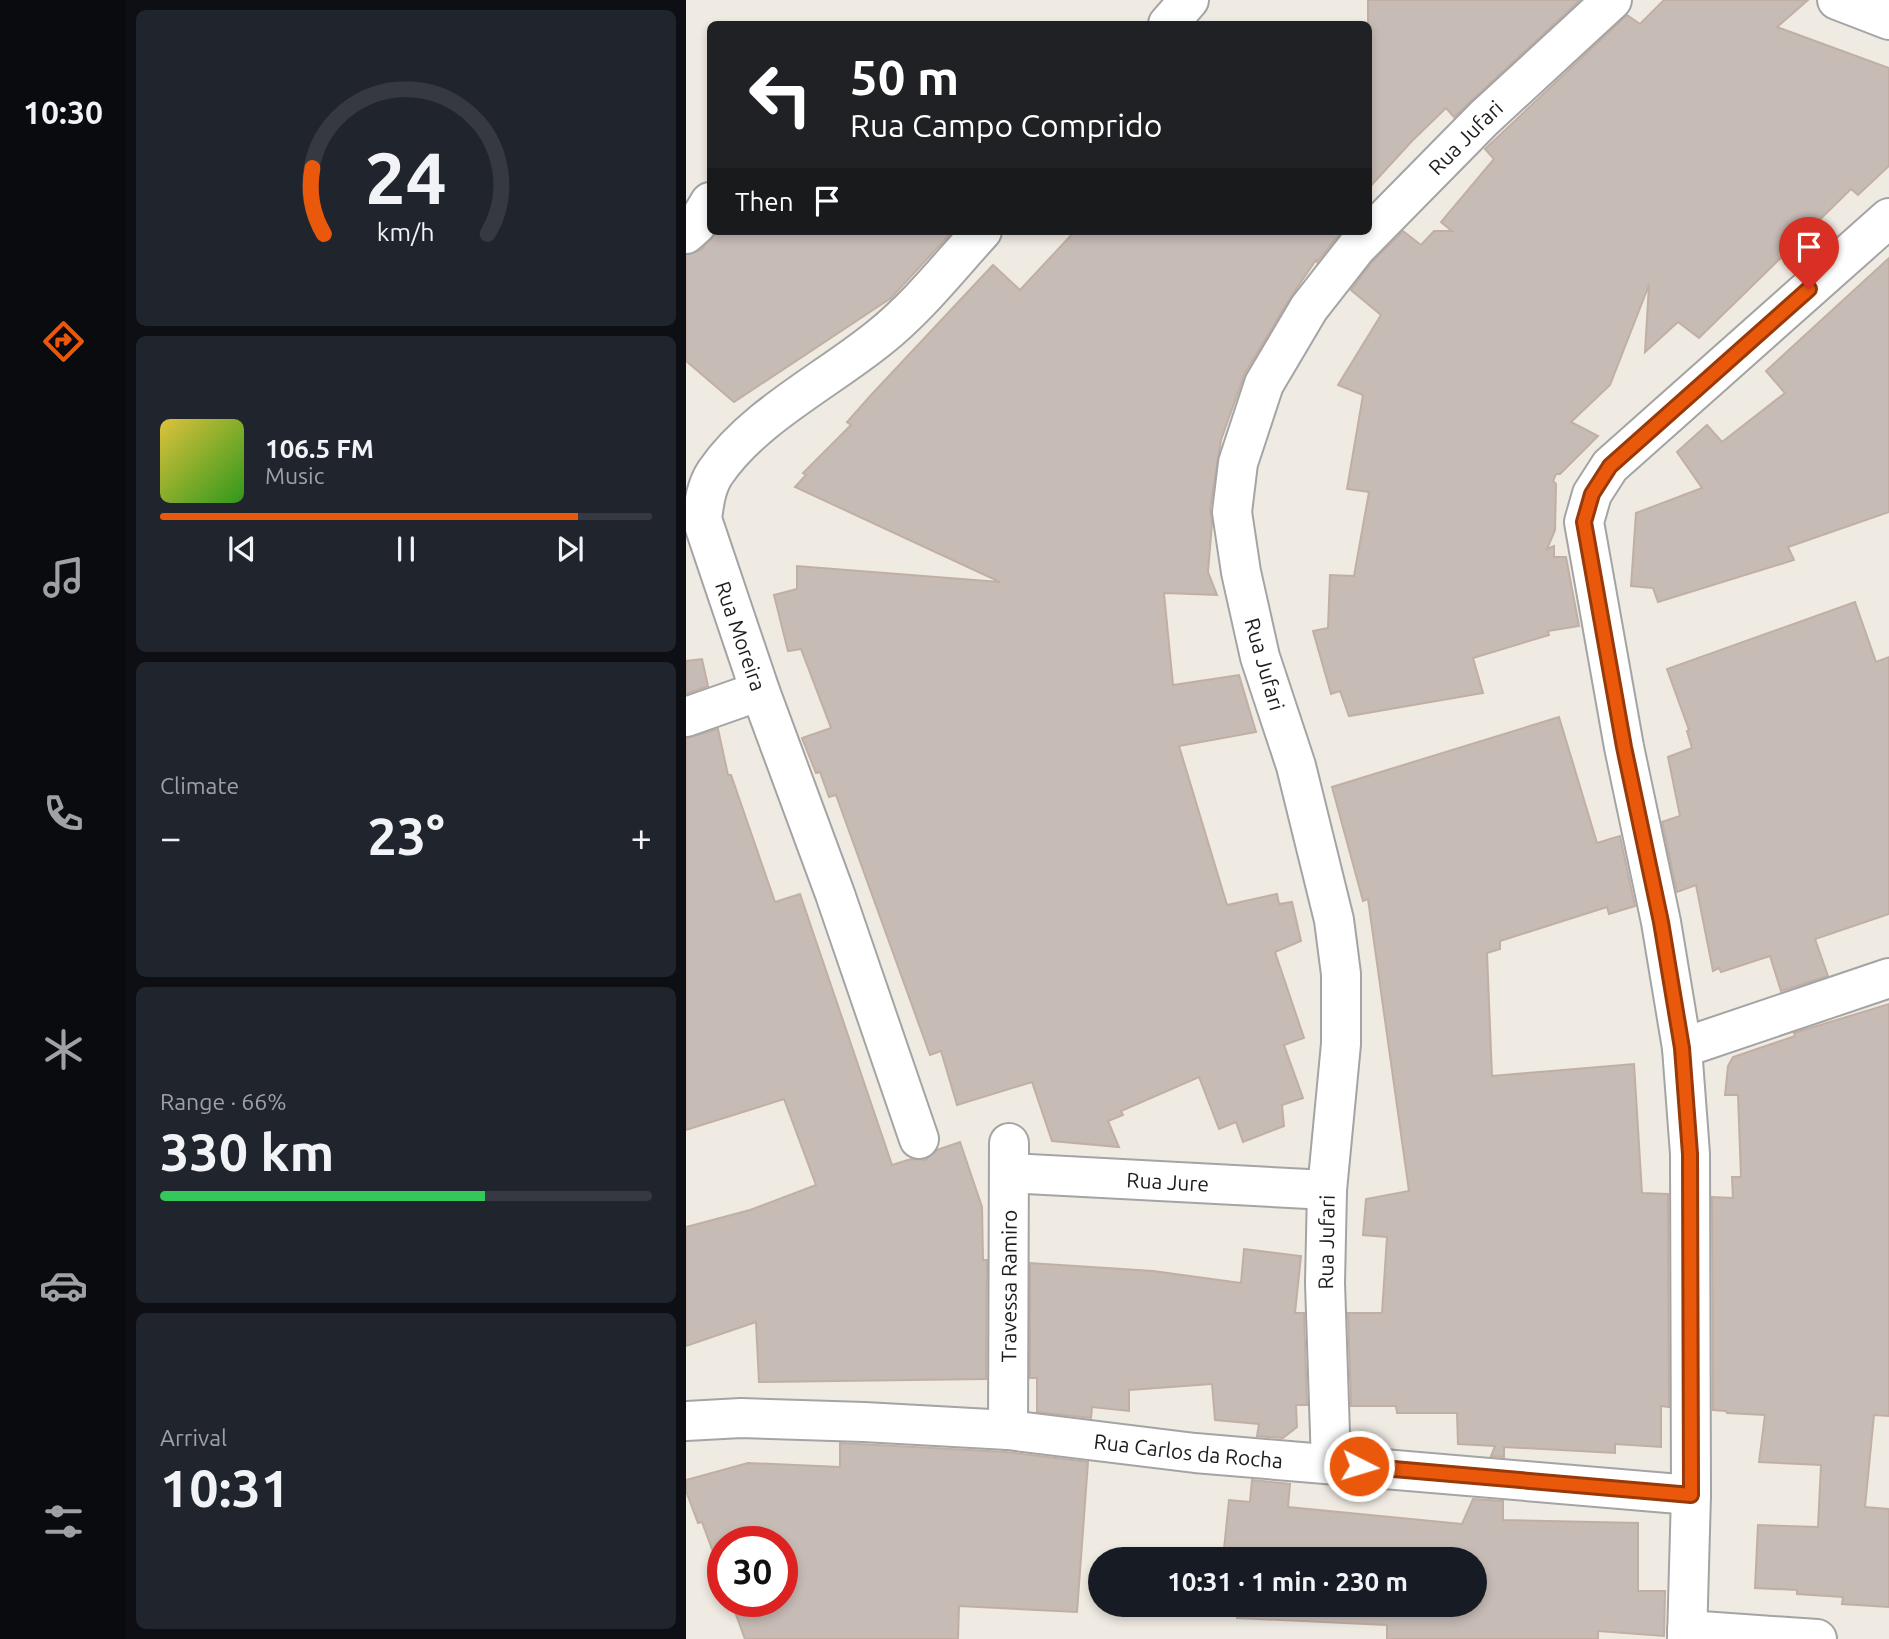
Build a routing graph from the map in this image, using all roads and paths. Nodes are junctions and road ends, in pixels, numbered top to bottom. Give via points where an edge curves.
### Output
1 (1189, 0) edge
2 (1612, 0) edge
3 (1837, 0) edge
4 (1889, 20) edge
5 (1171, 21) edge
6 (707, 207) edge
7 (1889, 218) edge
8 (1372, 232) edge
9 (686, 234) edge
10 (978, 235) edge
11 (1369, 235) edge
12 (760, 691) junction
13 (686, 717) edge
14 (1889, 978) edge
15 (1682, 1048) junction
16 (919, 1139) dead end
17 (1009, 1158) joint
18 (1327, 1190) junction
19 (686, 1421) edge
20 (1008, 1430) junction
21 (1331, 1464) junction
22 (1691, 1495) junction
23 (1687, 1635) edge
24 (1817, 1639) edge

1 - 5 street
2 - 8 street, Rua Jufari
3 - 4 street
6 - 9 street
7 - 15 street via 1610,466 1592,494 1584,522
10 - 12 street, Rua Moreira via 881,337 768,419 714,474 702,519
11 - 18 street, Rua Jufari via 1309,308 1264,384 1238,463 1232,512 1260,657 1296,766 1334,920 1342,974 1341,1044
12 - 13 street
12 - 16 street, Rua Moreira
14 - 15 street
15 - 22 street via 1690,1154
17 - 18 street, Rua Jure
17 - 20 street, Travessa Ramiro
18 - 21 street, Rua Jufari
19 - 20 street, Rua Carlos da Rocha via 741,1418
20 - 21 street, Rua Carlos da Rocha
21 - 22 street, Rua Carlos da Rocha
22 - 23 street
23 - 24 street

